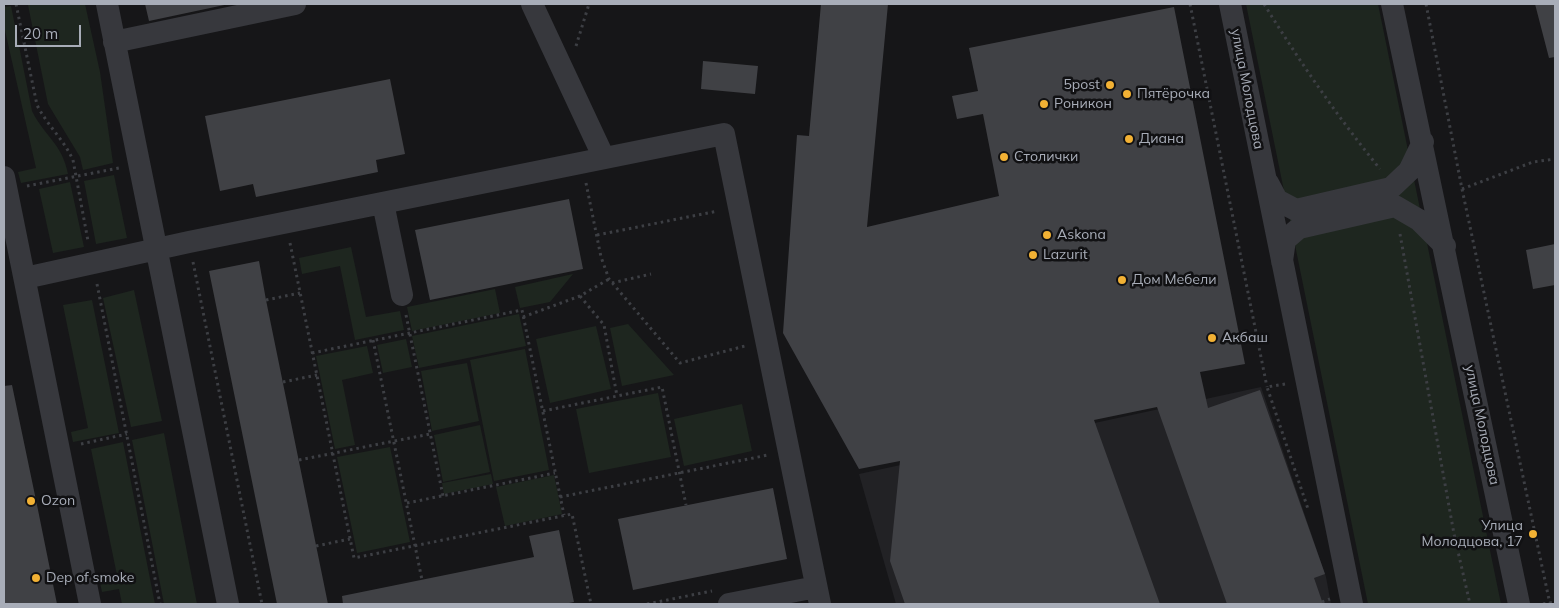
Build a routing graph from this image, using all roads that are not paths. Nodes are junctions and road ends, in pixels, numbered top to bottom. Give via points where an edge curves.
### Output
1 (107, 4) edge
2 (296, 4) edge
3 (532, 4) edge
4 (1230, 4) edge
5 (1392, 4) edge
6 (114, 42) junction
7 (1423, 142) junction
8 (604, 158) junction
9 (1264, 175) junction
10 (5, 184) edge
11 (1393, 197) junction
12 (383, 203) junction
13 (1445, 246) junction
14 (157, 249) junction
15 (1282, 264) junction
16 (25, 278) junction
17 (402, 295) road end
18 (818, 595) edge
19 (90, 604) edge
20 (228, 604) edge
21 (729, 604) edge
22 (1352, 604) edge
23 (1518, 604) edge

1 - 6 street
2 - 6 street
3 - 8 street
4 - 9 street, улица Молодцова
5 - 7 street, улица Молодцова
6 - 14 street
7 - 11 street, улица Молодцова
7 - 13 street, улица Молодцова
8 - 12 street
8 - 18 street via 724,134
9 - 11 street, улица Молодцова via 1277,200 1296,210
9 - 15 street, улица Молодцова
10 - 16 street
11 - 13 street
11 - 15 street, улица Молодцова via 1299,228 1285,240
12 - 14 street
12 - 17 street
13 - 23 street, улица Молодцова
14 - 16 street
14 - 20 street
15 - 22 street, улица Молодцова
16 - 19 street
18 - 21 street

